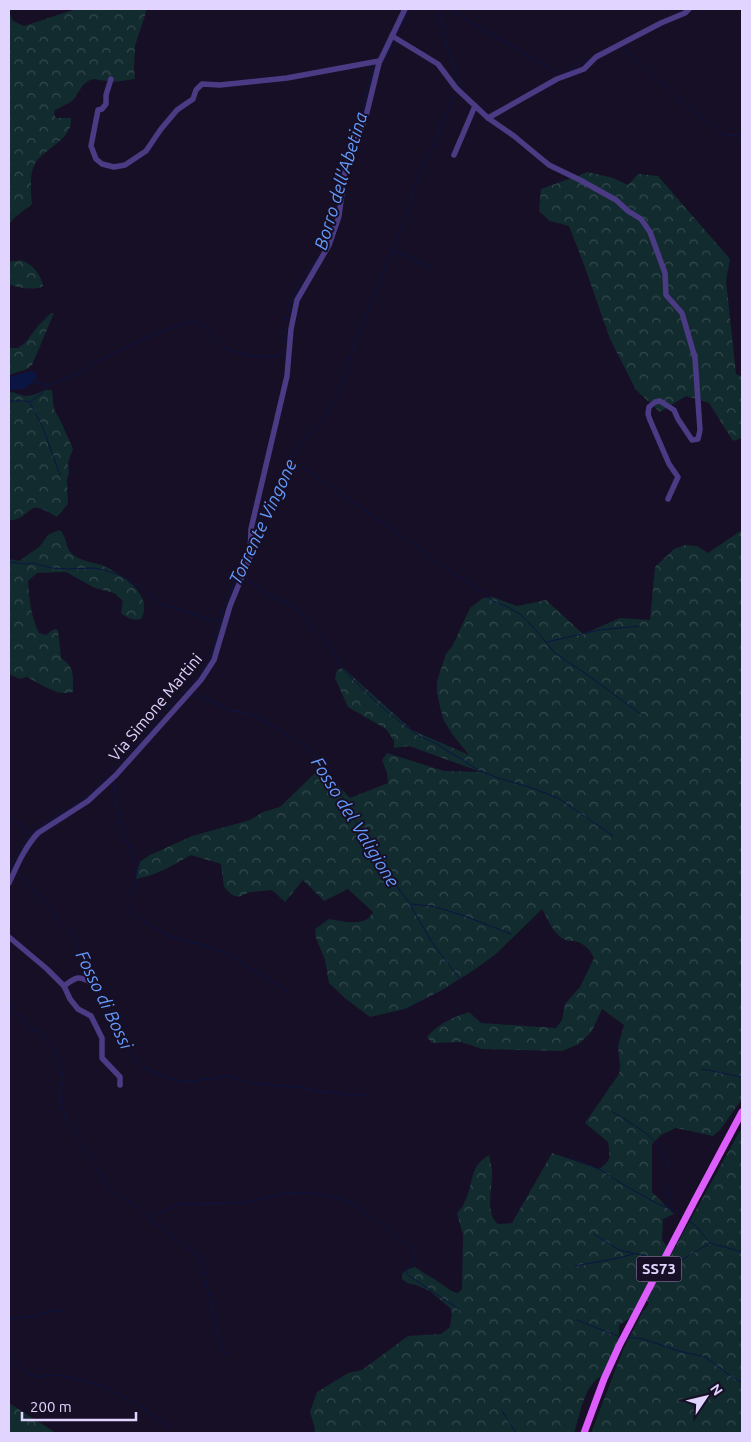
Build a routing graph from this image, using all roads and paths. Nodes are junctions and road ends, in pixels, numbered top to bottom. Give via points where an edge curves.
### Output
1 (405, 9) edge
2 (689, 9) edge
3 (392, 36) junction
4 (379, 61) junction
5 (111, 79) dead end
6 (475, 106) junction
7 (488, 118) junction
8 (454, 154) dead end
9 (668, 498) dead end
10 (9, 884) edge
11 (9, 937) edge
12 (96, 984) dead end
13 (64, 986) junction
14 (120, 1085) dead end
15 (742, 1112) edge
16 (585, 1432) edge

1 - 3 street, Via Simone Martini
2 - 7 street via 596,56 584,69 557,79
3 - 4 street, Via Simone Martini
3 - 6 street via 438,64
4 - 5 street via 287,78 202,84 193,99 177,110 146,151 125,165 114,167 96,160 91,146 98,110 106,104
4 - 10 street, Via Simone Martini via 366,116 345,171 339,216 329,245 297,300 287,376 251,529 250,557 230,606 214,660 201,680 114,778 88,801 38,834 26,848
6 - 7 street
6 - 8 street
7 - 9 street via 549,165 616,200 641,219 650,232 665,273 666,295 682,313 695,358 700,430 698,439 692,440 674,410 660,401 649,408 650,420 678,477
11 - 13 street
12 - 13 street via 74,978
13 - 14 street via 78,1009 90,1016 102,1038 102,1058 120,1077
15 - 16 main road, SS73 via 619,1346

